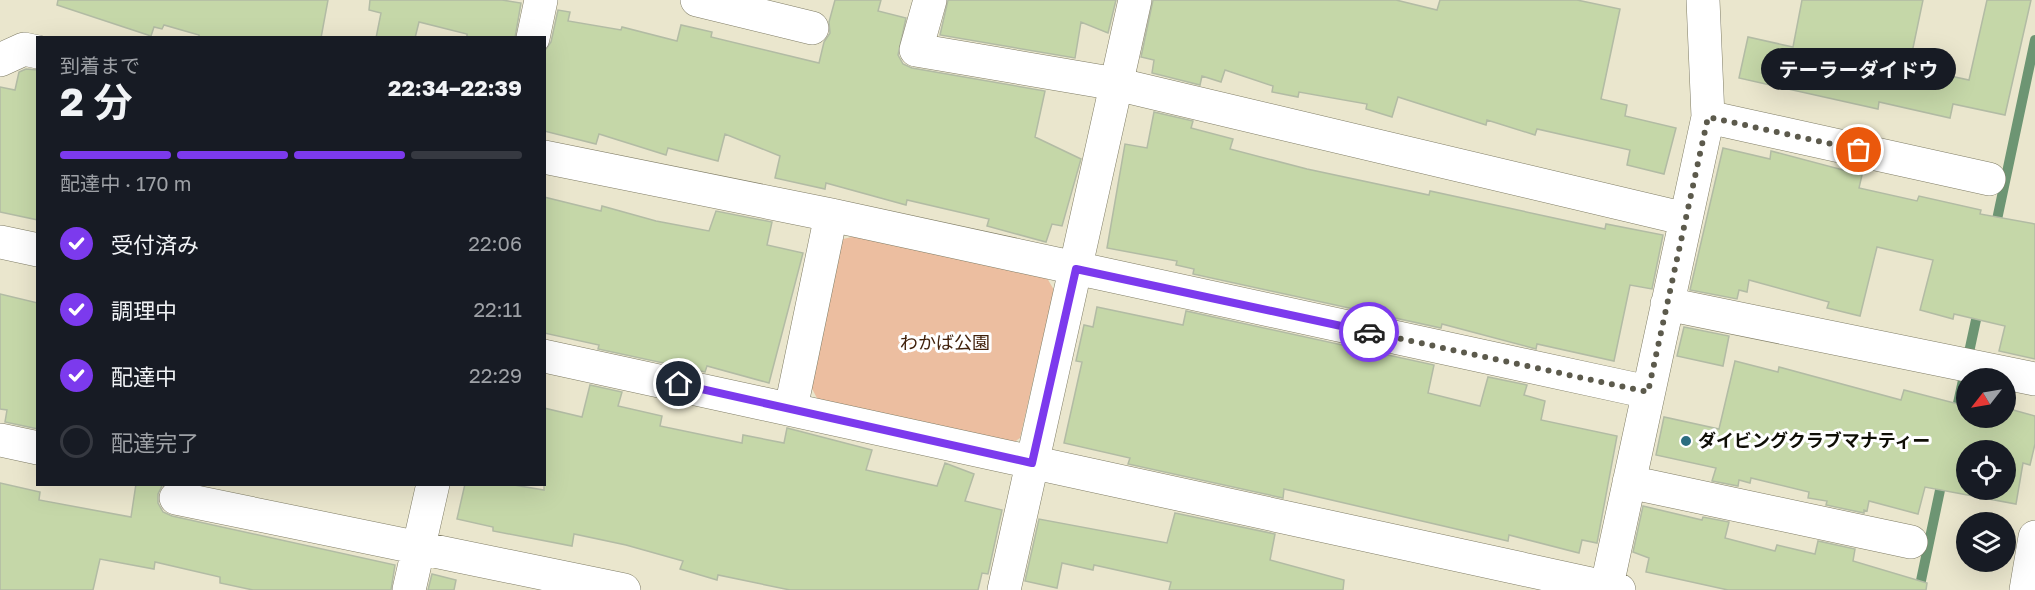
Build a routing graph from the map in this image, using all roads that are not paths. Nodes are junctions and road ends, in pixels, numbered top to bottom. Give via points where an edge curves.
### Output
1 (541, 0) edge
2 (697, 0) edge
3 (930, 0) edge
4 (1135, 0) edge
5 (1703, 0) edge
6 (812, 28) dead end
7 (533, 36) edge
8 (36, 52) edge
9 (0, 60) edge
10 (1116, 84) junction
11 (1708, 117) junction
12 (546, 157) edge
13 (1989, 179) dead end
14 (831, 215) junction
15 (1686, 219) junction
16 (0, 242) edge
17 (36, 250) edge
18 (1076, 269) junction
19 (1667, 304) junction
20 (546, 356) edge
21 (2035, 379) edge
22 (1648, 392) junction
23 (791, 408) junction
24 (0, 440) edge
25 (36, 448) edge
26 (1032, 463) junction
27 (1629, 483) junction
28 (433, 486) edge
29 (176, 498) dead end
30 (2035, 537) edge
31 (1911, 542) dead end
32 (419, 549) junction
33 (1610, 589) edge
34 (409, 590) edge
35 (624, 590) edge
36 (1004, 590) edge
37 (2026, 590) edge

1 - 7 street
2 - 6 street
3 - 10 street via 916,50
4 - 10 street
5 - 11 street
8 - 9 street via 24,49
10 - 15 street
10 - 18 street
11 - 13 street
11 - 15 street
12 - 14 street
14 - 18 street
14 - 23 street
15 - 19 street
16 - 17 street
18 - 22 street
18 - 26 street
19 - 21 street
19 - 22 street
20 - 23 street
22 - 27 street
23 - 26 street
24 - 25 street
26 - 33 street
26 - 36 street
27 - 31 street
27 - 33 street
28 - 32 street
29 - 32 street
30 - 37 street
32 - 34 street
32 - 35 street

